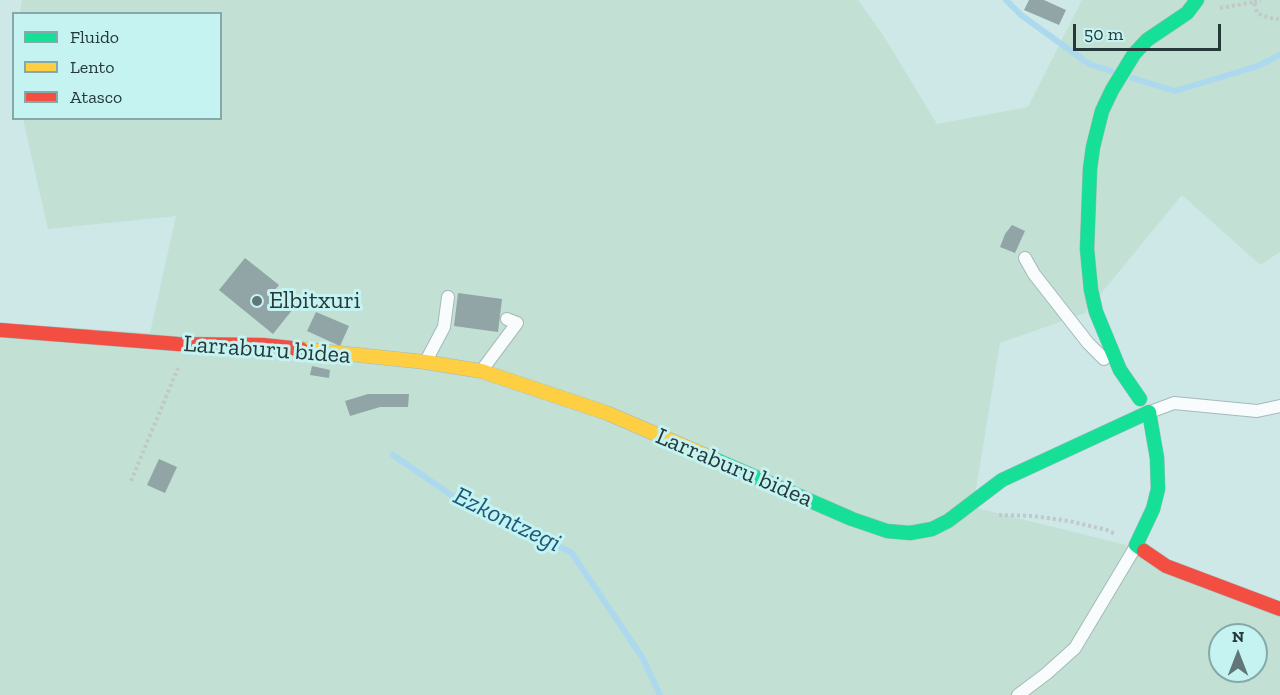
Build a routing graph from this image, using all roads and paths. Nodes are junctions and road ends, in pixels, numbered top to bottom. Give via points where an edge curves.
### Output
1 (1197, 0) edge
2 (1261, 0) edge
3 (1254, 2) junction
4 (1215, 8) dead end
5 (1280, 19) edge
6 (1025, 258) dead end
7 (448, 297) dead end
8 (507, 319) dead end
9 (0, 330) edge
10 (178, 344) junction
11 (425, 362) junction
12 (481, 371) junction
13 (1140, 399) junction
14 (1280, 406) edge
15 (1149, 412) junction
16 (131, 481) dead end
17 (992, 515) dead end
18 (1136, 545) junction
19 (1280, 609) edge
20 (1018, 695) edge

1 - 13 street via 1187,13 1147,40 1134,54 1102,111 1093,147 1087,249 1091,290 1115,360
2 - 3 path
3 - 4 path
3 - 5 path via 1257,13
6 - 13 lane via 1088,343
7 - 11 lane via 444,327
8 - 12 lane via 518,323
9 - 10 street, Larraburu bidea
10 - 11 street, Larraburu bidea via 263,345
10 - 16 path via 180,364
11 - 12 street, Larraburu bidea
12 - 15 street, Larraburu bidea via 607,413 887,531 932,529 1002,480
13 - 15 lane
14 - 15 lane via 1257,411 1174,403
15 - 18 street via 1158,489
17 - 18 path via 1069,521 1107,530
18 - 19 street via 1166,566
18 - 20 lane via 1075,648

